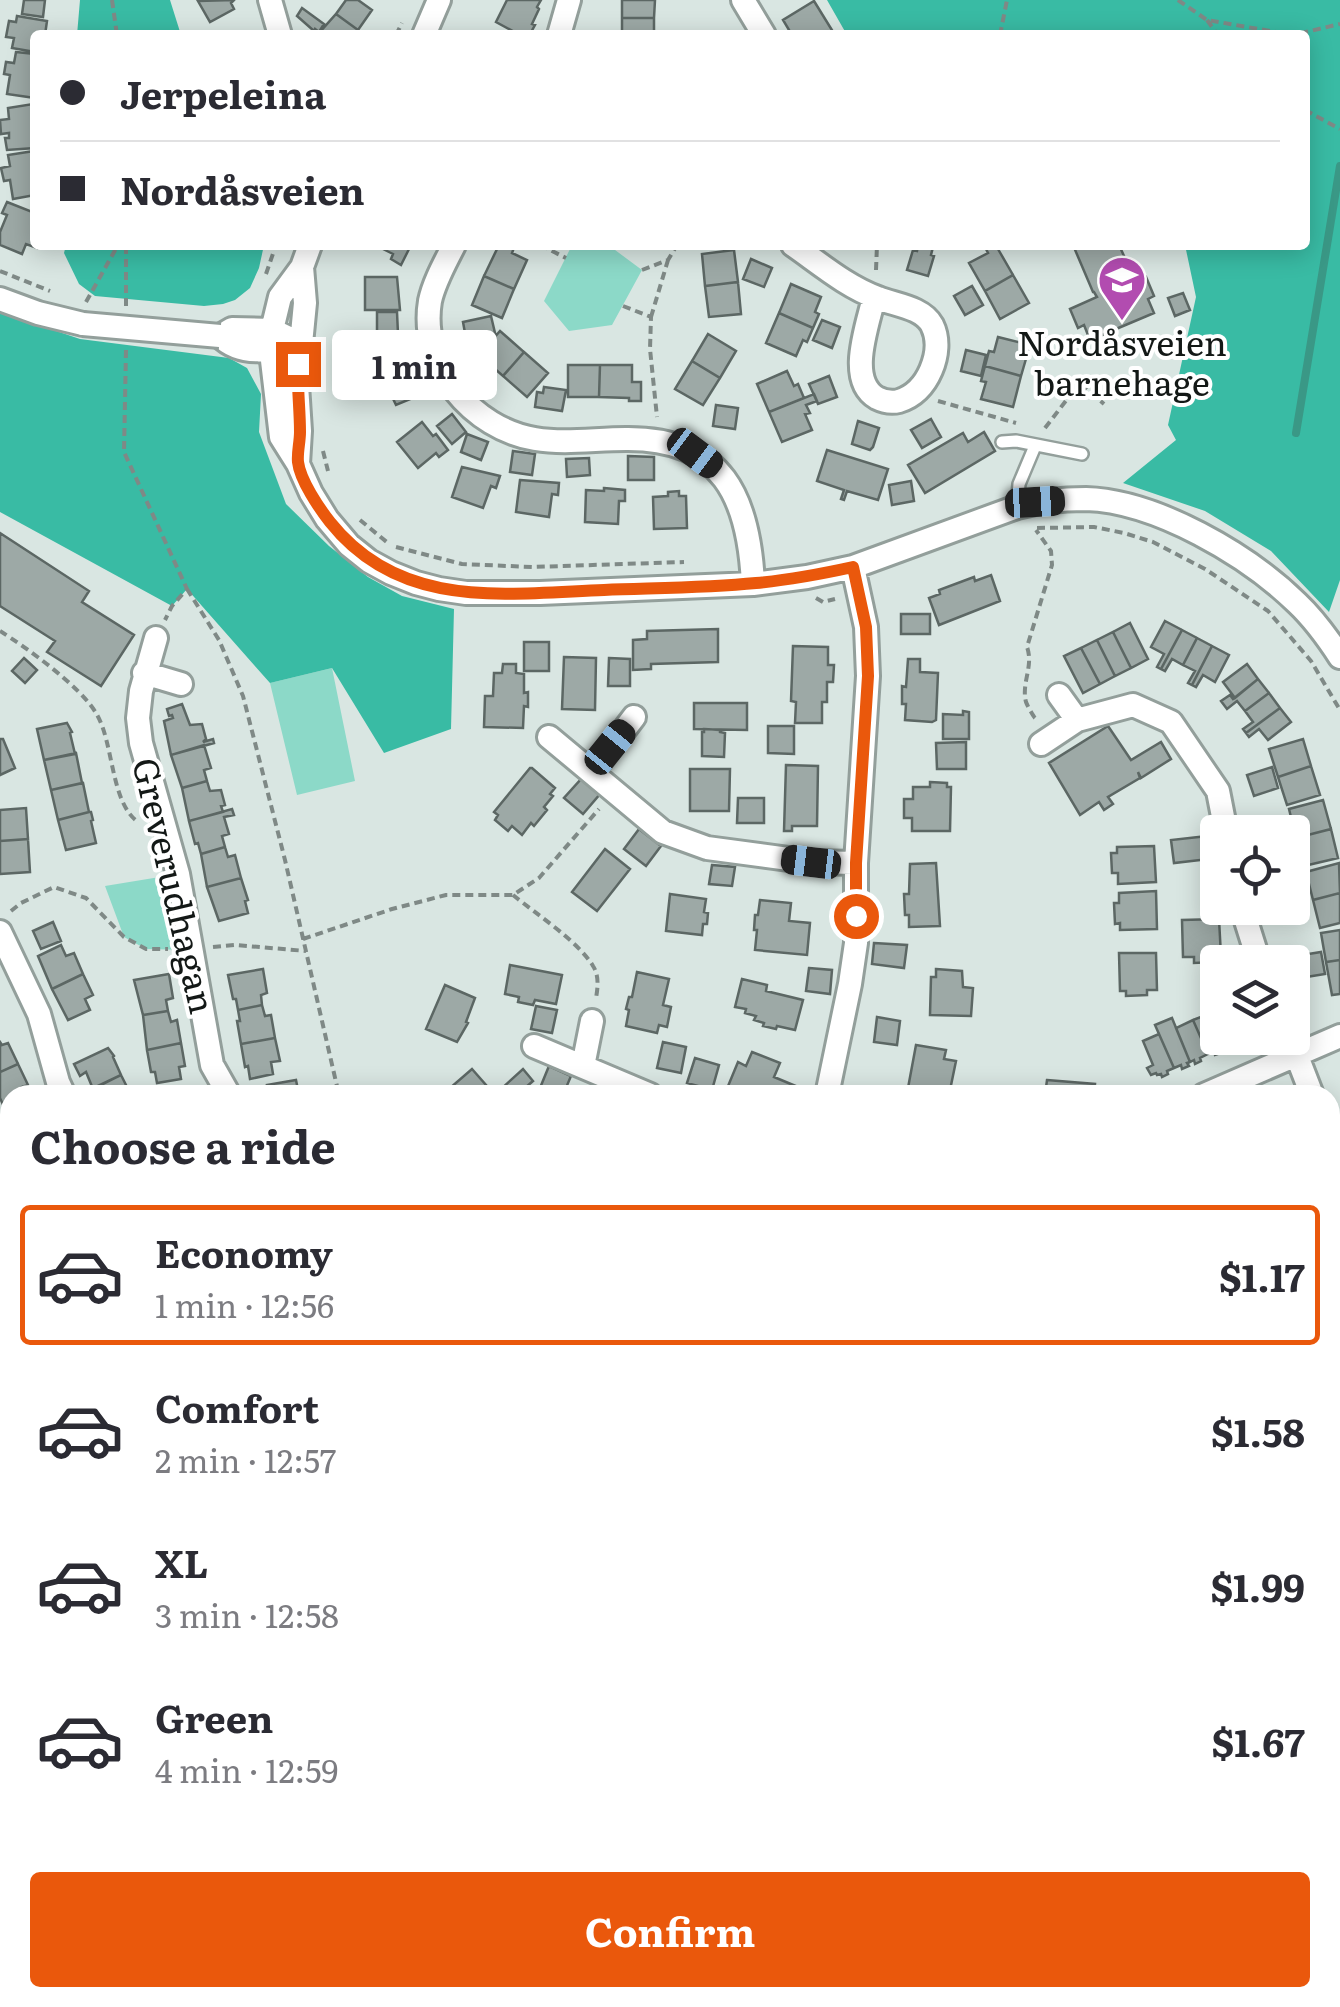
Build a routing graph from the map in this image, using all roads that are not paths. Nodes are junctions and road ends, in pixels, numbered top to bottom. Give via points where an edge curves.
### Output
1 (270, 0) edge
2 (439, 0) edge
3 (569, 0) edge
4 (743, 0) edge
5 (279, 30) edge
6 (426, 30) edge
7 (560, 30) edge
8 (761, 30) edge
9 (452, 250) edge
10 (800, 250) edge
11 (306, 256) edge
12 (874, 297) junction
13 (0, 299) edge
14 (272, 341) junction
15 (300, 342) junction
16 (1002, 442) dead end
17 (1034, 446) junction
18 (1082, 454) dead end
19 (298, 464) junction
20 (1017, 506) junction
21 (853, 567) junction
22 (753, 584) junction
23 (156, 638) road end
24 (1340, 657) edge
25 (144, 673) junction
26 (181, 684) dead end
27 (1058, 695) dead end
28 (634, 717) dead end
29 (1077, 720) junction
30 (549, 737) dead end
31 (1041, 744) road end
32 (592, 772) junction
33 (1223, 815) edge
34 (856, 863) junction
35 (5, 922) edge
36 (592, 1021) road end
37 (1340, 1036) edge
38 (1310, 1043) edge
39 (534, 1046) dead end
40 (1277, 1055) edge
41 (1297, 1055) edge
42 (583, 1066) junction
43 (59, 1085) edge
44 (224, 1085) edge
45 (627, 1085) edge
46 (829, 1085) edge
47 (1222, 1085) edge
48 (1308, 1085) edge

1 - 5 street
2 - 6 street
3 - 7 street
4 - 8 street
9 - 22 street via 430,302 430,324 455,392 512,434 562,442 660,442 704,459 724,478 745,518
10 - 12 street
11 - 14 street via 280,297
11 - 15 street
12 - 12 street via 922,314 937,342 935,361 918,390 891,403 870,393 860,367
13 - 14 street, bridge via 38,313 220,336 230,346
14 - 15 street
14 - 19 street via 281,437
15 - 19 street
16 - 17 lane
17 - 18 lane
17 - 20 lane
19 - 22 street via 310,494 349,545 390,574 439,590
20 - 21 street
20 - 24 street via 1088,499 1191,530 1296,602
21 - 22 street
21 - 34 street via 868,676
23 - 25 street, Greverudhagan
25 - 26 street
25 - 44 street, Greverudhagan via 141,744 178,874 212,1064
27 - 29 street
28 - 32 street
29 - 31 street
29 - 33 street via 1132,704 1171,722 1218,790
30 - 32 street
32 - 34 street via 663,832 707,848
34 - 46 street via 856,943
35 - 43 street
36 - 42 street
37 - 38 street
39 - 42 street
40 - 47 street
41 - 48 street
42 - 45 street

